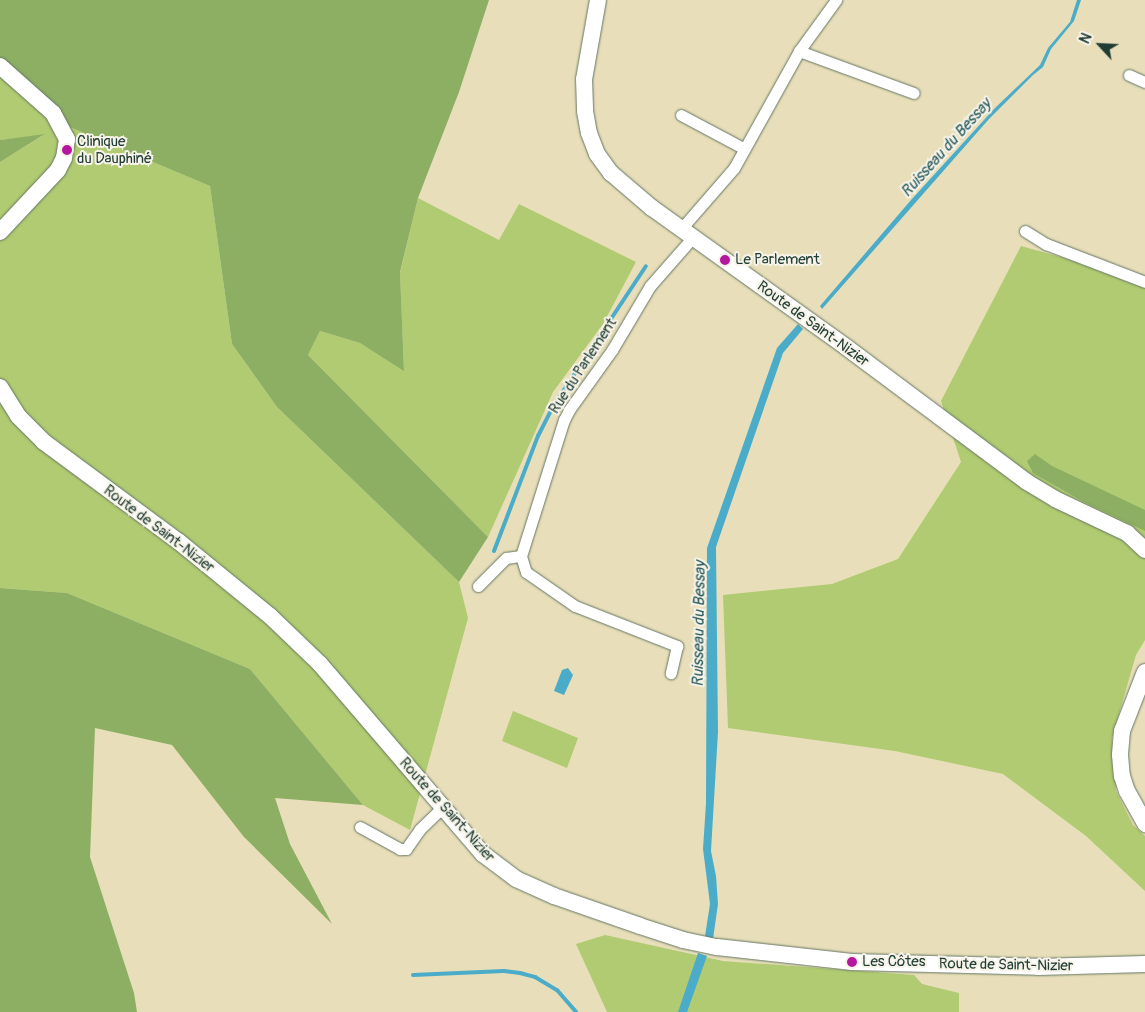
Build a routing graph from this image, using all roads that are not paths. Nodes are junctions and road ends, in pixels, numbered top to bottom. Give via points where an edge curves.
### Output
1 (598, 0) edge
2 (836, 0) edge
3 (799, 51) junction
4 (0, 66) edge
5 (1129, 75) dead end
6 (1145, 82) edge
7 (914, 94) dead end
8 (681, 115) dead end
9 (744, 148) junction
10 (1025, 231) dead end
11 (0, 232) edge
12 (687, 233) junction
13 (1145, 282) edge
14 (0, 387) edge
15 (1145, 550) edge
16 (521, 556) junction
17 (478, 586) dead end
18 (1145, 672) edge
19 (670, 673) dead end
20 (443, 807) junction
21 (1145, 824) edge
22 (360, 827) dead end
23 (1145, 964) edge

1 - 12 main road, Route de Saint-Nizier via 584,80 589,134 597,154 611,173 634,195
2 - 3 street, Rue du Parlement
3 - 7 street
3 - 9 street, Rue du Parlement
4 - 11 main road via 53,113 67,139 67,150 58,170
5 - 6 street
8 - 9 street
9 - 12 street, Rue du Parlement via 734,168
10 - 13 street via 1046,244
12 - 15 main road, Route de Saint-Nizier via 1027,482 1127,534
12 - 16 street, Rue du Parlement via 566,415
14 - 20 main road, Route de Saint-Nizier via 18,416 44,442 178,541 270,616 320,664
16 - 17 street via 506,558
16 - 19 street via 526,572 575,606 677,646
18 - 21 main road via 1122,731 1120,755 1127,792
20 - 22 street via 420,829 406,849 400,849
20 - 23 main road, Route de Saint-Nizier via 483,854 516,879 571,902 717,948 852,962 1038,968

